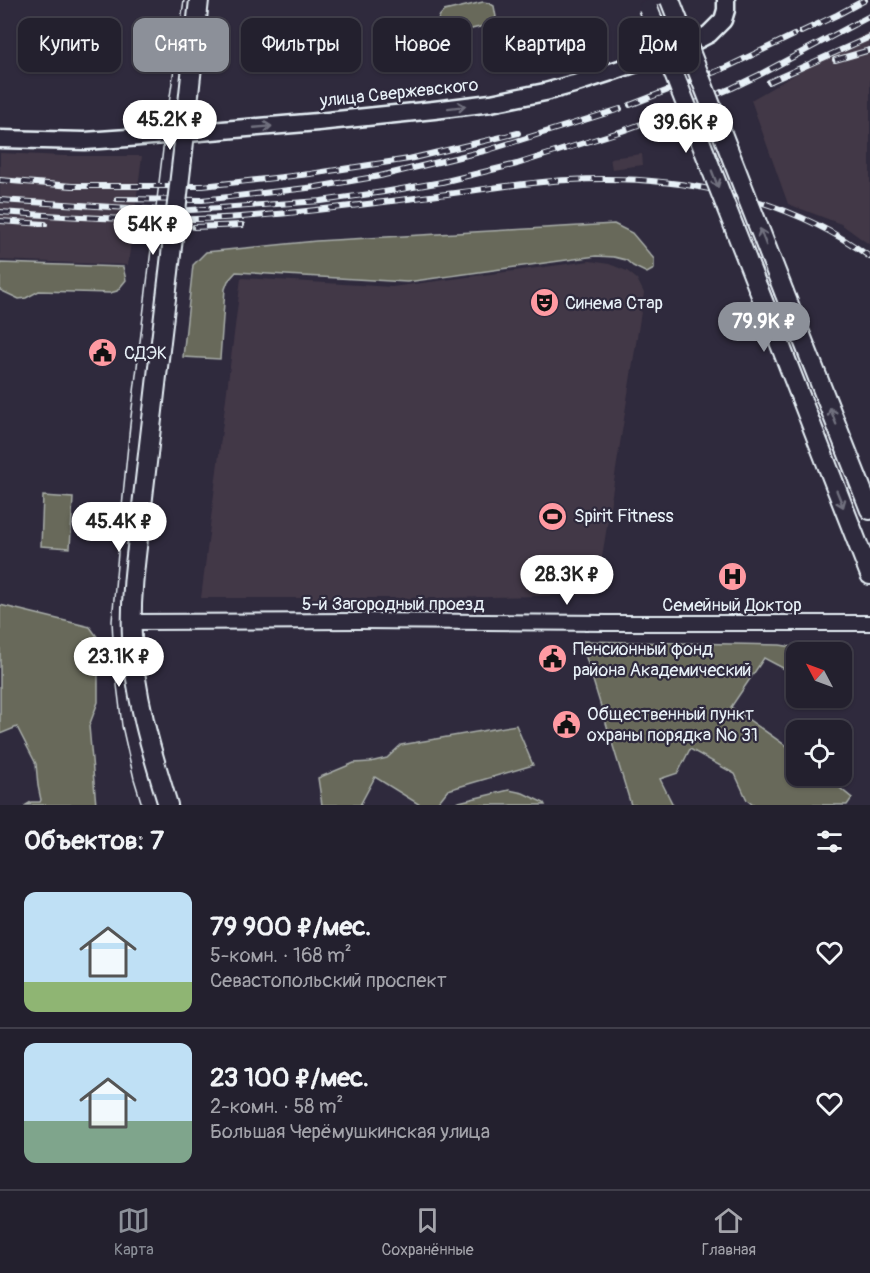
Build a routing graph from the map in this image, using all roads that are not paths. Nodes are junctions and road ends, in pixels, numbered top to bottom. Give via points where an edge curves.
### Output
1 (199, 0) edge
2 (670, 0) edge
3 (726, 0) edge
4 (646, 4) edge
5 (0, 140) edge
6 (184, 142) junction
7 (849, 458) junction
8 (827, 466) junction
9 (870, 510) edge
10 (870, 575) edge
11 (132, 622) junction
12 (870, 623) edge
13 (168, 805) edge

1 - 6 main road
7 -> 2 main road, bridge
6 -> 3 street, улица Свержевского via 491,103 545,92 686,46 709,34 723,20
4 -> 8 main road, bridge
5 - 6 street, улица Свержевского
6 - 11 main road, bridge
7 - 8 street via 849,467 843,473 834,473
7 - 9 main road
8 -> 10 main road
11 - 12 street, 5-й Загородный проезд
11 - 13 main road via 143,717

